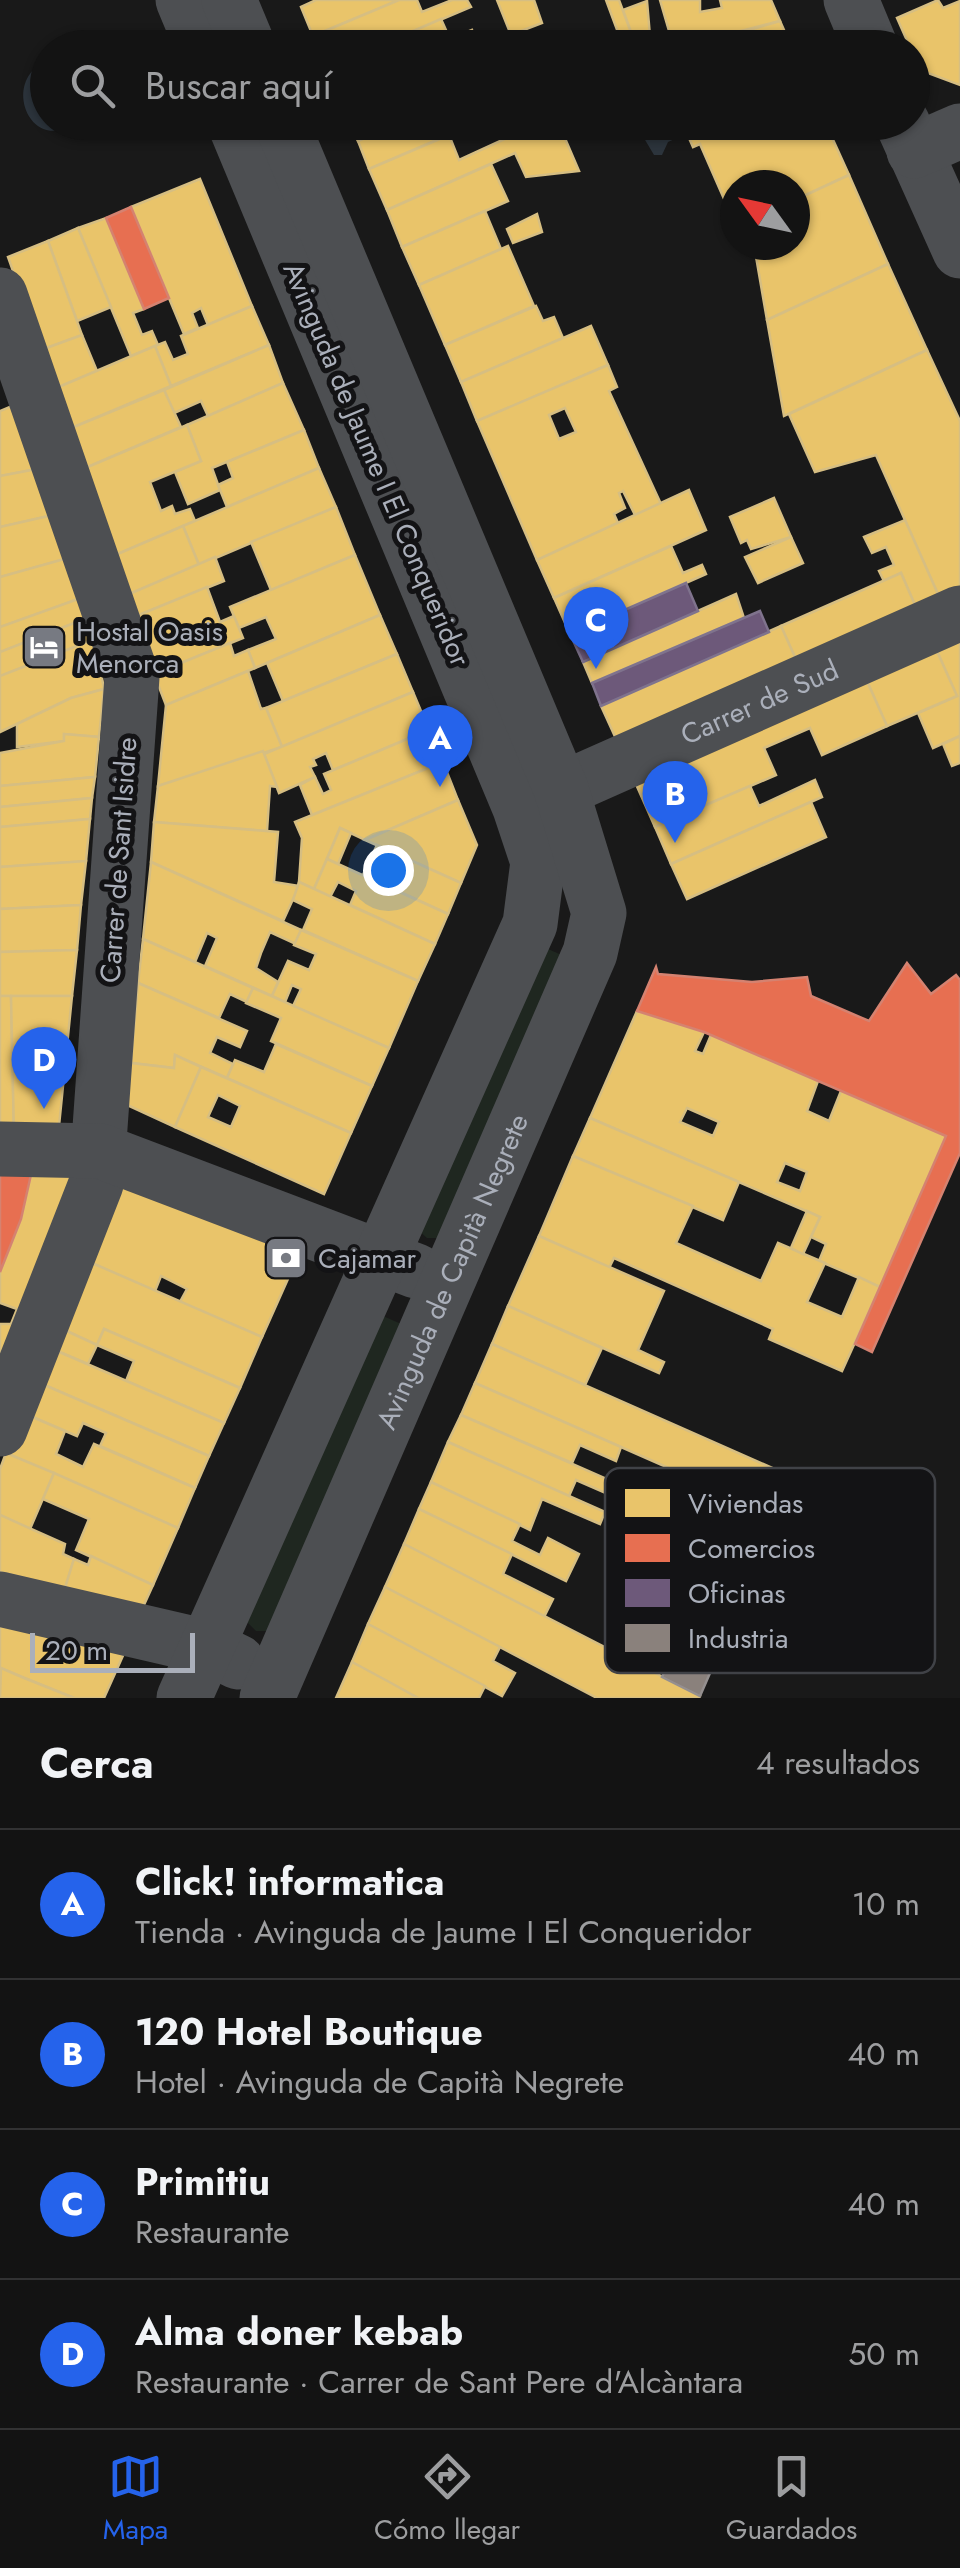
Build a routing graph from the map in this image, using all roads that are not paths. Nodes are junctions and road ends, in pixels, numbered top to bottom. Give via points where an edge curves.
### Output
1 (183, 0) edge
2 (229, 0) edge
3 (851, 0) edge
4 (195, 30) edge
5 (242, 30) edge
6 (864, 30) edge
7 (242, 140) edge
8 (288, 140) edge
9 (927, 140) edge
10 (960, 250) edge
11 (0, 295) edge
12 (960, 613) edge
13 (540, 798) junction
14 (558, 851) junction
15 (0, 1149) edge
16 (100, 1150) junction
17 (380, 1260) junction
18 (448, 1281) junction
19 (0, 1429) edge
20 (0, 1599) edge
21 (207, 1648) junction
22 (271, 1688) edge
23 (184, 1698) edge

1 - 4 street
2 - 5 street
3 - 6 street
7 - 13 street, Avinguda de Jaume I El Conqueridor
8 - 13 street, Avinguda de Jaume I El Conqueridor
9 - 10 street
11 - 16 street, Carrer de Sant Isidre via 132,676
12 - 13 street, Carrer de Sud
13 - 14 street, Avinguda de Jaume I El Conqueridor
14 - 17 street
14 - 18 street, Avinguda de Capità Negrete via 599,913 590,953
15 - 16 street
16 - 17 street
16 - 19 street, Carrer de Sant Isidre via 96,1184
17 - 18 street
17 - 21 street
18 - 22 street, Avinguda de Capità Negrete
20 - 21 street
21 - 22 street
21 - 23 street

